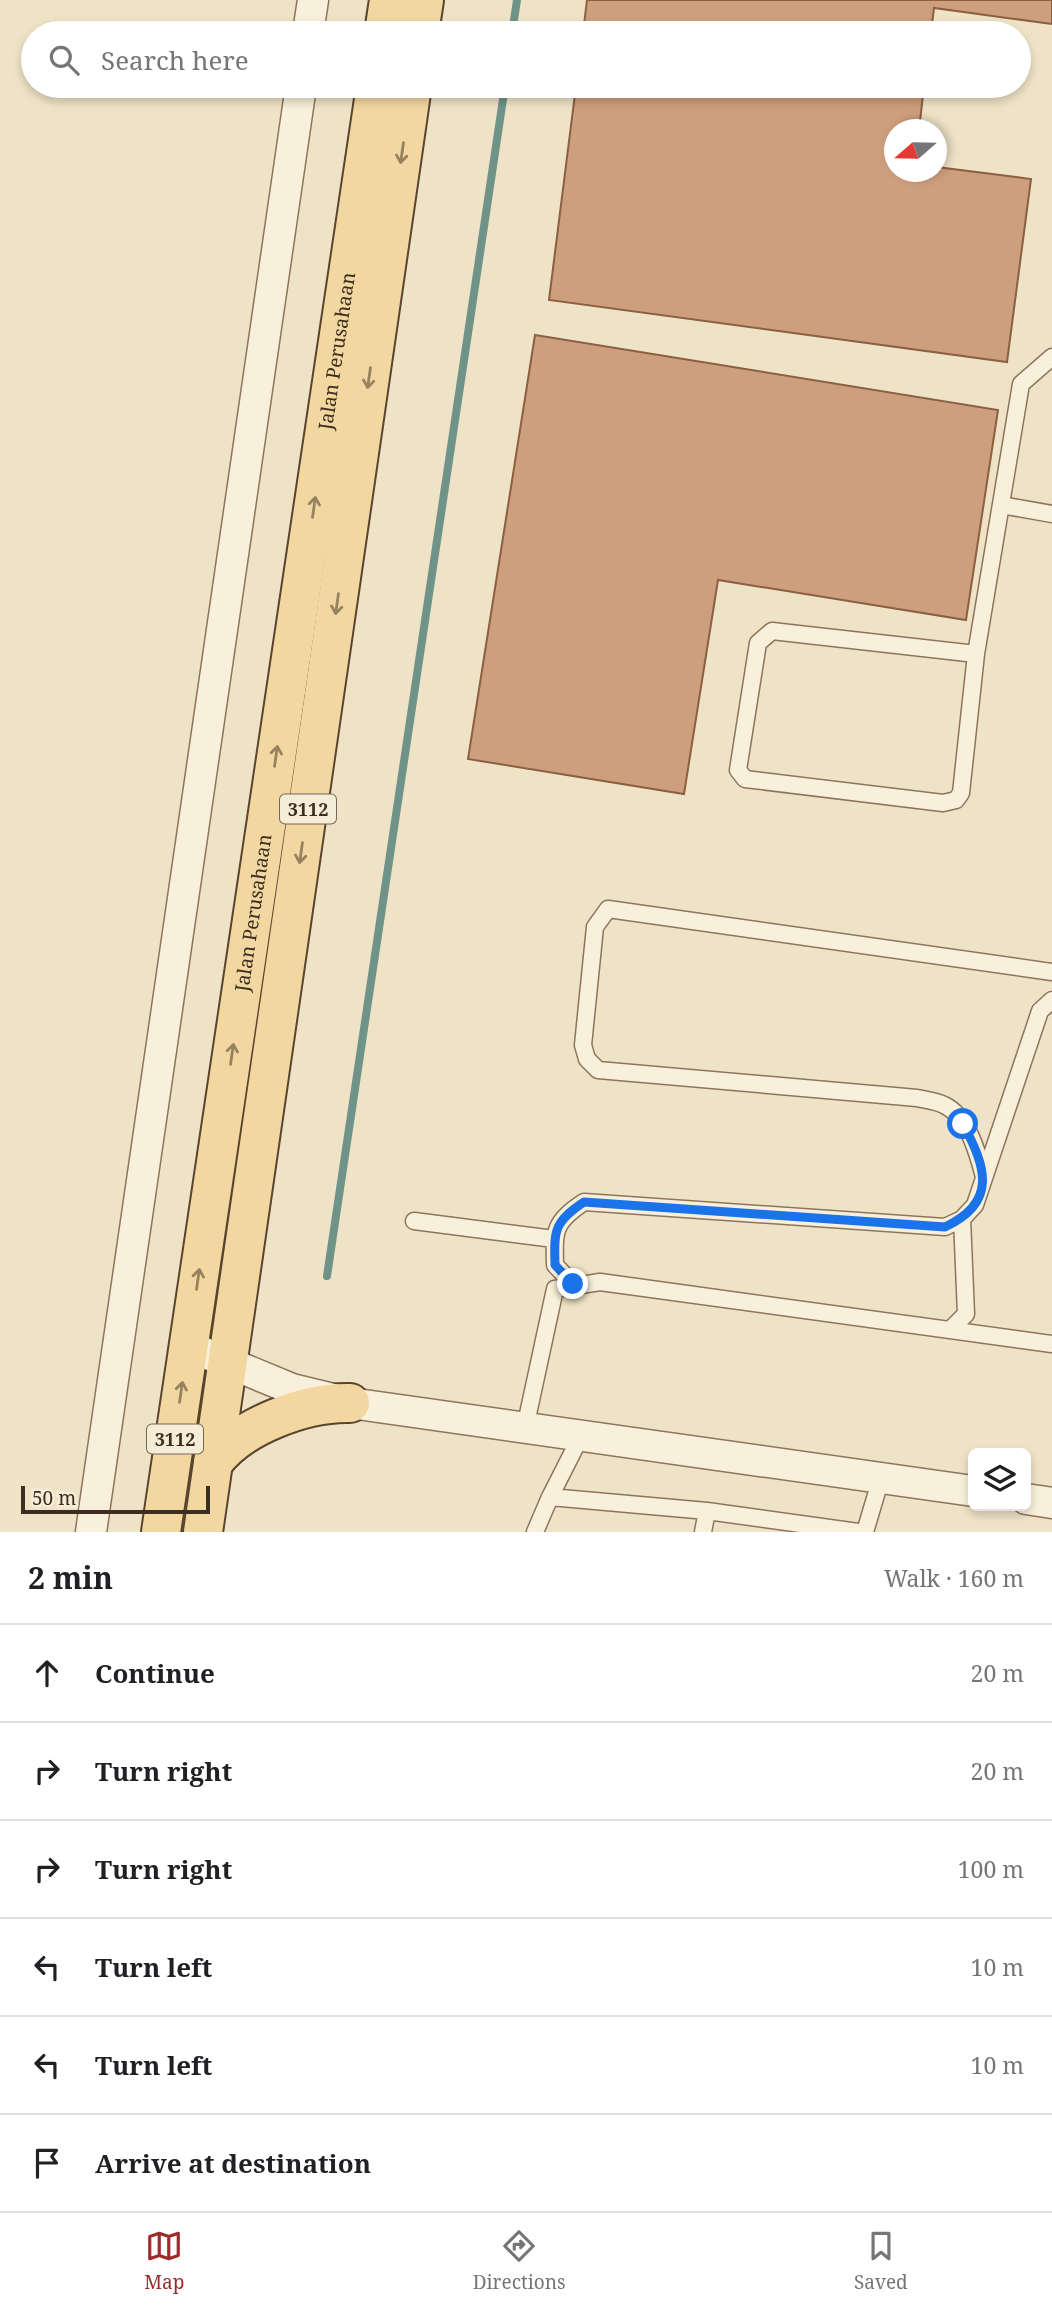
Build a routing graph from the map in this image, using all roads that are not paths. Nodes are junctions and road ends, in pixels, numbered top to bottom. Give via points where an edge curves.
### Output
1 (313, 0) edge
2 (389, 0) edge
3 (424, 0) edge
4 (310, 21) edge
5 (386, 21) edge
6 (421, 21) edge
7 (299, 98) edge
8 (374, 98) edge
9 (410, 98) edge
10 (1052, 357) edge
11 (1001, 505) junction
12 (1052, 514) edge
13 (976, 654) junction
14 (1052, 972) edge
15 (1052, 1000) edge
16 (985, 1177) junction
17 (962, 1219) junction
18 (414, 1221) dead end
19 (554, 1239) junction
20 (573, 1284) junction
21 (950, 1330) junction
22 (1052, 1344) edge
23 (188, 1346) junction
24 (228, 1364) junction
25 (314, 1401) junction
26 (525, 1427) junction
27 (581, 1436) junction
28 (213, 1463) junction
29 (881, 1478) junction
30 (968, 1490) edge
31 (550, 1496) junction
32 (1031, 1500) edge
33 (1052, 1503) edge
34 (706, 1511) junction
35 (92, 1532) edge
36 (161, 1532) edge
37 (203, 1532) edge
38 (535, 1532) edge
39 (703, 1532) edge
40 (858, 1532) edge
41 (865, 1532) edge

1 - 4 street
2 - 5 main road
3 - 6 main road
7 - 35 street
23 -> 8 main road, Jalan Perusahaan / 3112
9 -> 24 main road, Jalan Perusahaan / 3112
10 - 11 lane via 1021,384
11 - 12 lane
11 - 13 lane
13 - 13 lane via 961,793 956,800 943,803 745,779 738,770 758,643 772,631
14 - 16 lane via 608,909 595,927 583,1045 587,1059 598,1070 917,1098 946,1105 976,1148
15 - 16 lane via 1040,1011
16 - 17 lane via 975,1205
17 - 19 lane via 945,1227 584,1202 561,1217
17 - 21 lane via 966,1314
18 - 19 lane
19 - 20 lane via 555,1265
20 - 21 lane via 600,1282
20 - 26 lane via 555,1289
21 - 22 lane
23 - 24 street
36 -> 23 main road, Jalan Perusahaan / 3112
24 - 25 street
24 - 28 main road, Jalan Perusahaan / 3112
25 - 26 street
25 - 28 main road via 225,1447
26 - 27 street
27 - 29 street
27 - 31 lane
28 - 37 main road, Jalan Perusahaan / 3112
29 - 30 street
29 - 41 lane
31 - 34 lane
31 - 38 lane
32 - 33 street
34 - 39 lane
34 - 40 lane

